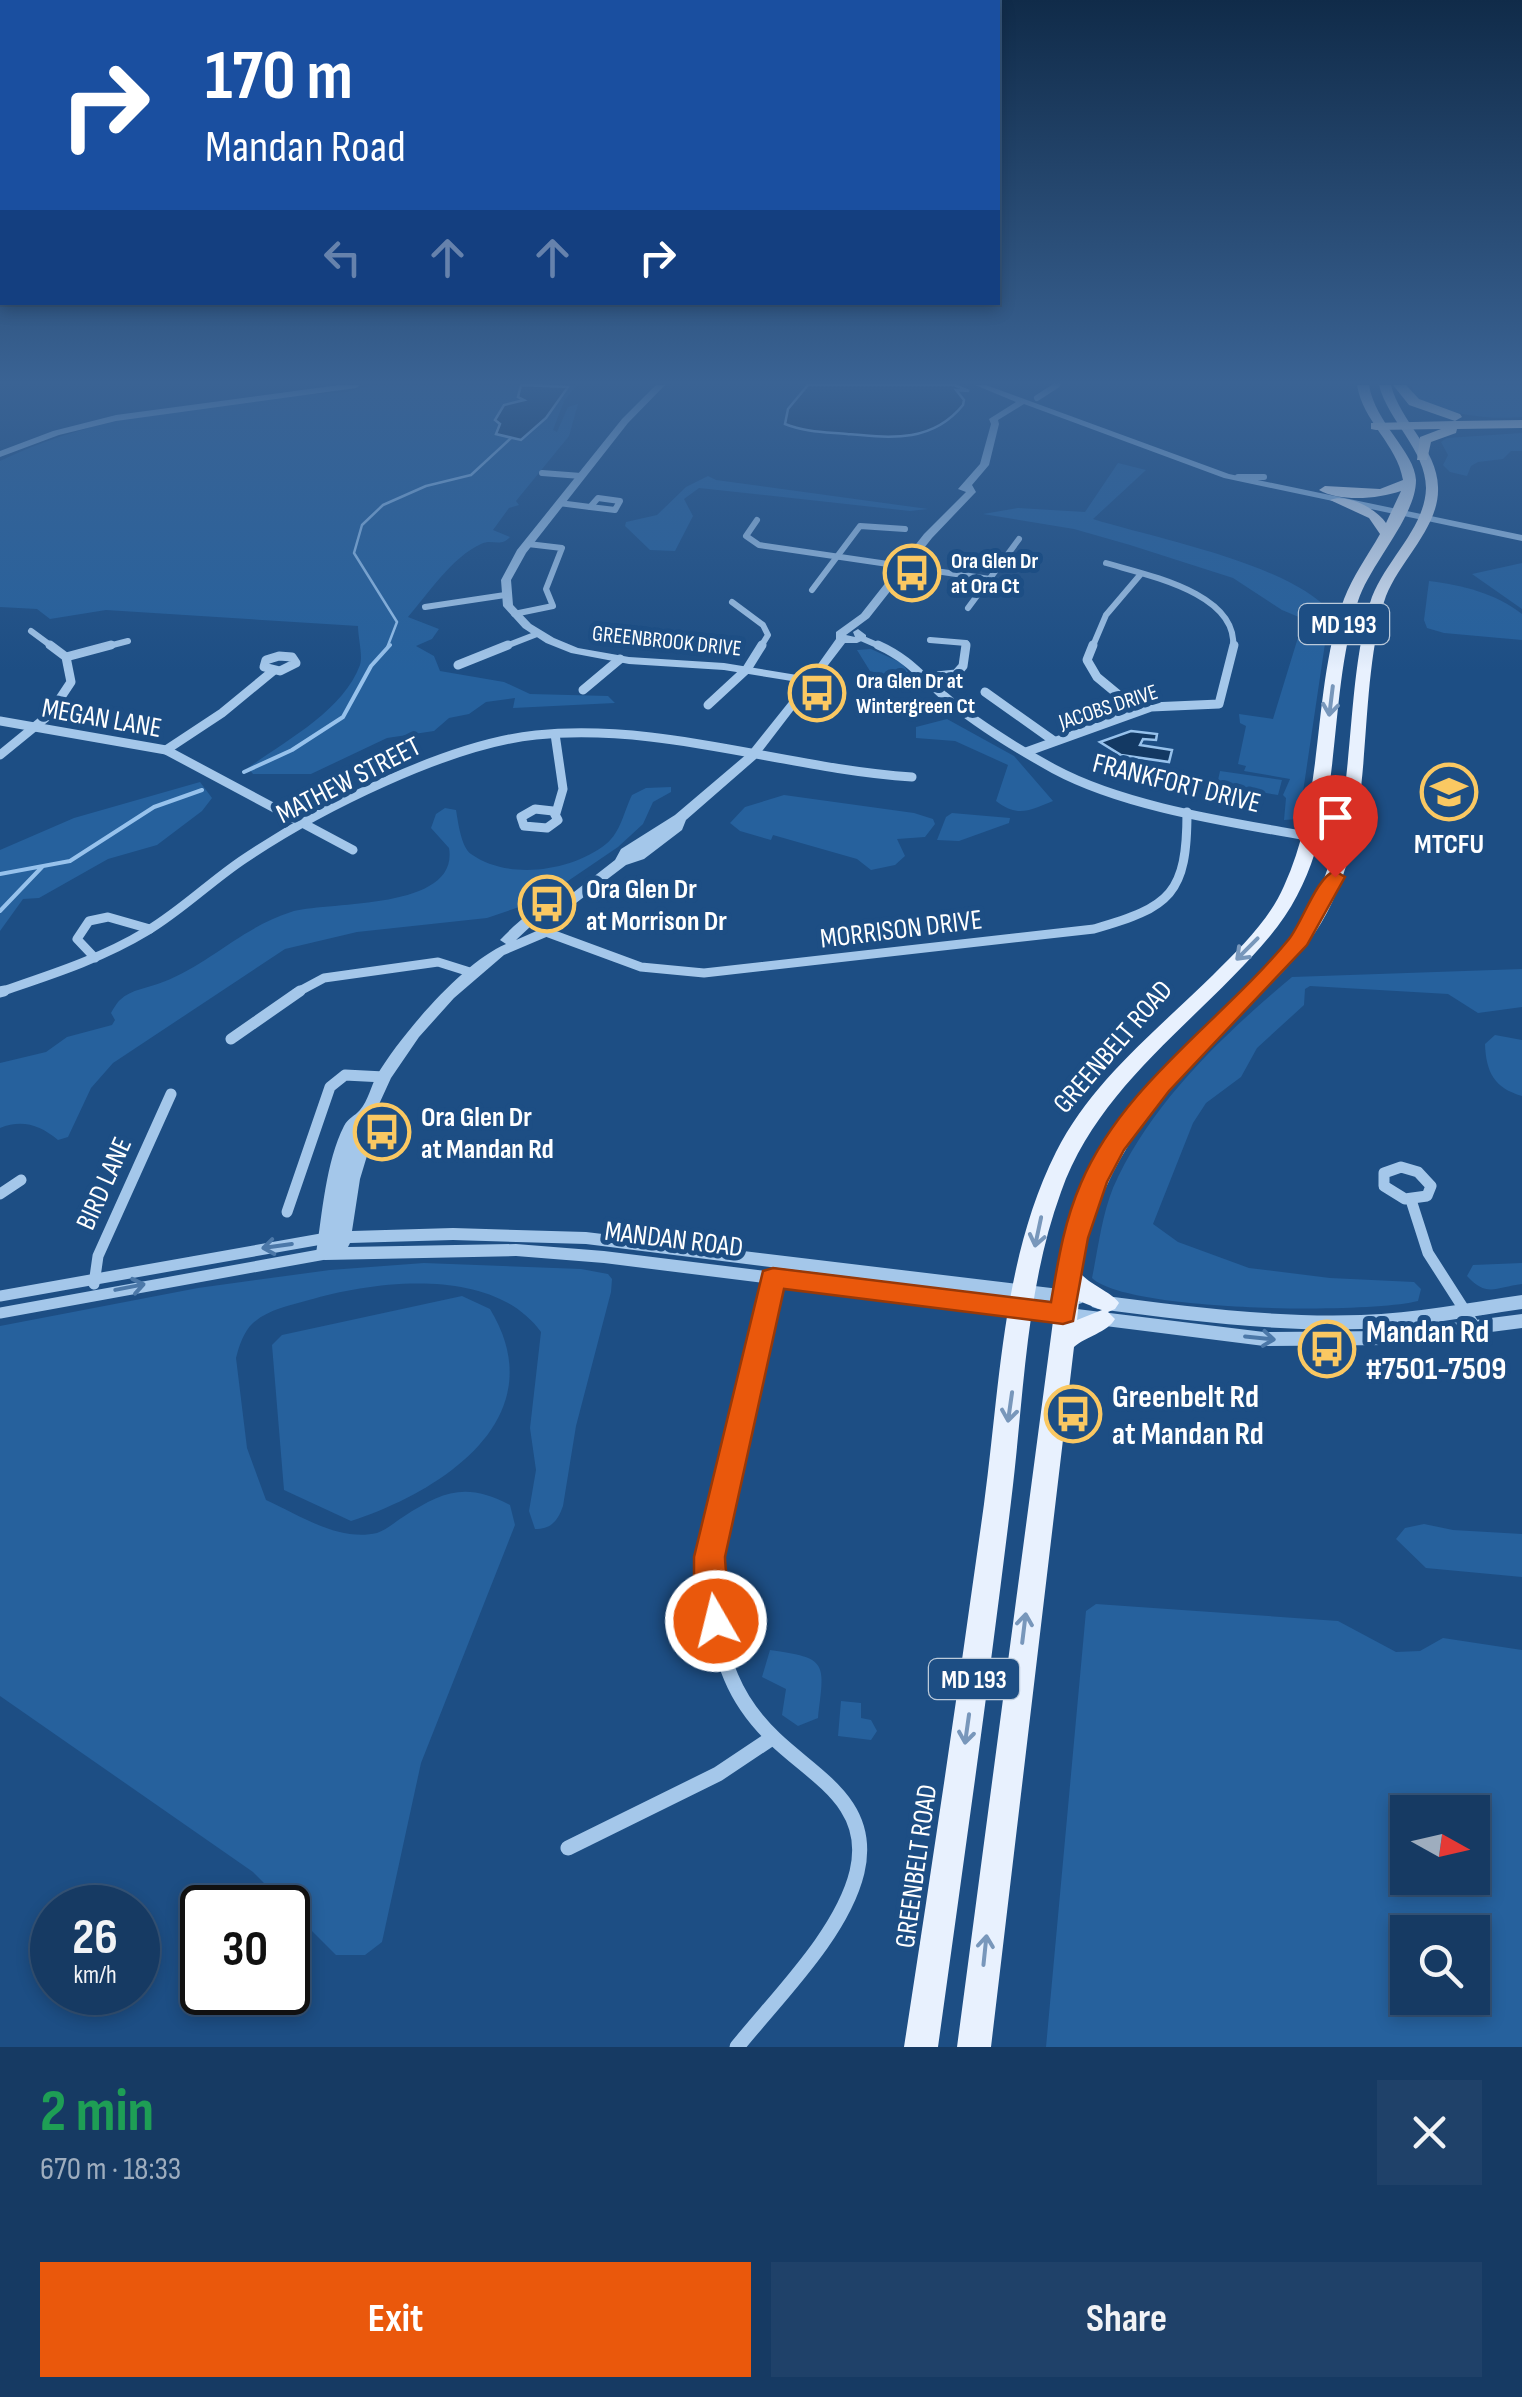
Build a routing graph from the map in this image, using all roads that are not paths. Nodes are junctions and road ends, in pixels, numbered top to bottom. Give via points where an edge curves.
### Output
1 (577, 481) edge
2 (973, 481) edge
3 (1251, 481) edge
4 (1276, 481) edge
5 (1431, 481) edge
6 (1410, 482) joint
7 (1324, 494) junction
8 (559, 504) junction
9 (1400, 509) junction
10 (615, 510) dead end
11 (1424, 514) junction
12 (756, 520) dead end
13 (905, 530) dead end
14 (1522, 530) edge
15 (1385, 532) junction
16 (1522, 538) edge
17 (1019, 539) dead end
18 (528, 544) junction
19 (841, 555) junction
20 (1106, 563) dead end
21 (907, 564) junction
22 (1140, 575) junction
23 (990, 578) junction
24 (812, 590) dead end
25 (505, 596) junction
26 (732, 602) dead end
27 (425, 607) dead end
28 (968, 608) dead end
29 (514, 614) junction
30 (32, 631) dead end
31 (537, 634) junction
32 (852, 636) junction
33 (930, 640) dead end
34 (128, 641) dead end
35 (66, 657) junction
36 (620, 659) junction
37 (458, 664) dead end
38 (747, 669) junction
39 (273, 671) dead end
40 (926, 677) junction
41 (812, 681) junction
42 (583, 690) dead end
43 (986, 692) dead end
44 (829, 704) dead end
45 (708, 705) dead end
46 (1138, 711) junction
47 (0, 721) edge
48 (33, 728) junction
49 (555, 734) junction
50 (1054, 742) junction
51 (166, 750) junction
52 (1026, 752) junction
53 (0, 755) edge
54 (752, 756) junction
55 (912, 776) dead end
56 (1187, 812) junction
57 (556, 814) dead end
58 (305, 824) junction
59 (1314, 837) junction
60 (1345, 843) junction
61 (353, 850) dead end
62 (537, 927) junction
63 (150, 929) junction
64 (94, 958) junction
65 (473, 973) junction
66 (0, 992) edge
67 (231, 1038) dead end
68 (384, 1078) junction
69 (170, 1094) dead end
70 (20, 1180) dead end
71 (0, 1194) edge
72 (1411, 1200) dead end
73 (287, 1212) dead end
74 (333, 1246) junction
75 (94, 1278) junction
76 (773, 1278) junction
77 (92, 1294) junction
78 (1065, 1295) junction
79 (0, 1296) edge
80 (1025, 1301) junction
81 (1522, 1302) edge
82 (1464, 1310) junction
83 (1105, 1311) junction
84 (0, 1313) edge
85 (1522, 1321) edge
86 (1476, 1328) junction
87 (1060, 1345) junction
88 (772, 1738) junction
89 (568, 1848) dead end
90 (736, 2047) edge
91 (921, 2047) edge
92 (974, 2047) edge

1 - 8 street
2 - 21 street
3 - 7 street
4 - 7 street
5 - 11 main road
6 - 7 main road via 1376,494
6 - 9 main road, GREENBELT ROAD / MD 193
7 - 9 street
7 - 15 main road via 1374,515
8 - 10 street
8 - 18 street
9 - 11 street
9 - 15 main road, GREENBELT ROAD / MD 193
11 - 14 street
11 - 16 street
11 - 60 main road, MD 193 via 1387,576 1370,632
12 - 19 street via 746,536 752,543
13 - 19 street via 860,526
15 -> 59 main road, GREENBELT ROAD / MD 193 via 1346,615
17 - 23 street
18 - 25 street via 509,572
18 - 29 street via 562,548 546,589 552,606
19 - 21 street
19 - 24 street
20 - 22 street, JACOBS DRIVE
21 - 23 street
21 - 32 street
22 - 46 street via 1106,615 1087,660
22 - 46 street, JACOBS DRIVE via 1205,601 1235,637 1220,704
23 - 28 street
25 - 27 street
25 - 29 street, GREENBROOK DRIVE
26 - 38 street via 768,632
29 - 31 street, GREENBROOK DRIVE
30 - 35 street
31 - 36 street, GREENBROOK DRIVE
31 - 37 street
32 - 40 street, FRANKFORT DRIVE via 905,657
32 - 41 street
33 - 40 street via 966,643 965,661 956,674
34 - 35 street
35 - 48 street via 70,687
36 - 38 street, GREENBROOK DRIVE
36 - 42 street
38 - 41 street, GREENBROOK DRIVE
38 - 45 street
39 - 51 street
40 - 52 street, FRANKFORT DRIVE
41 - 44 street via 838,687
41 - 54 street
43 - 50 street
46 - 50 street, JACOBS DRIVE
47 - 48 street, MEGAN LANE
48 - 51 street, MEGAN LANE
48 - 53 street
49 - 54 street, MATHEW STREET via 656,736
49 - 57 street via 563,788
49 - 58 street, MATHEW STREET via 440,757
50 - 52 street, JACOBS DRIVE
51 - 58 street, MEGAN LANE
52 - 56 street, FRANKFORT DRIVE via 1100,790
54 - 55 street, MATHEW STREET
54 - 62 street via 680,818 678,827
56 - 59 street, FRANKFORT DRIVE
56 - 62 street, MORRISON DRIVE via 1186,875 1177,890 1154,908 1094,929 704,973 641,967
58 - 61 street, MEGAN LANE
58 - 63 street, MATHEW STREET via 239,862
59 - 60 street, FRANKFORT DRIVE
59 -> 80 main road, GREENBELT ROAD / MD 193 via 1294,888 1269,926 1083,1124 1050,1189
60 - 78 main road, MD 193 via 1324,901 1300,940 1126,1126 1094,1182 1074,1238
62 - 65 street
63 - 64 street, MATHEW STREET
63 - 64 street via 122,917 91,920 77,939
64 - 66 street, MATHEW STREET
65 - 67 street via 438,962 335,975 305,987
65 - 68 street via 423,1023
68 - 73 street via 345,1076 330,1087
68 - 74 street via 366,1113 368,1126
69 - 75 street, BIRD LANE
70 - 71 street
72 - 82 street via 1428,1253
74 -> 75 street, MANDAN ROAD
74 - 76 street, MANDAN ROAD via 563,1253
77 -> 74 street, MANDAN ROAD
74 - 80 street, MANDAN ROAD via 452,1234 586,1238
75 - 77 street, BIRD LANE
75 - 79 street, MANDAN ROAD
76 - 80 street, MANDAN ROAD
76 - 88 street via 709,1577 731,1679 744,1709
77 - 84 street, MANDAN ROAD
78 - 80 street, MANDAN ROAD
78 - 83 street, MANDAN ROAD
78 - 83 main road via 1086,1294
78 - 87 main road, MD 193
80 -> 91 main road, GREENBELT ROAD / MD 193
81 - 82 street, MANDAN ROAD
82 - 83 street, MANDAN ROAD via 1372,1322
82 - 86 street
83 -> 86 street, MANDAN ROAD via 1293,1340
83 - 87 main road
85 - 86 street, MANDAN ROAD
92 -> 87 main road, MD 193
88 - 89 street via 718,1774
88 - 90 street via 846,1799 861,1846 849,1898 836,1921

